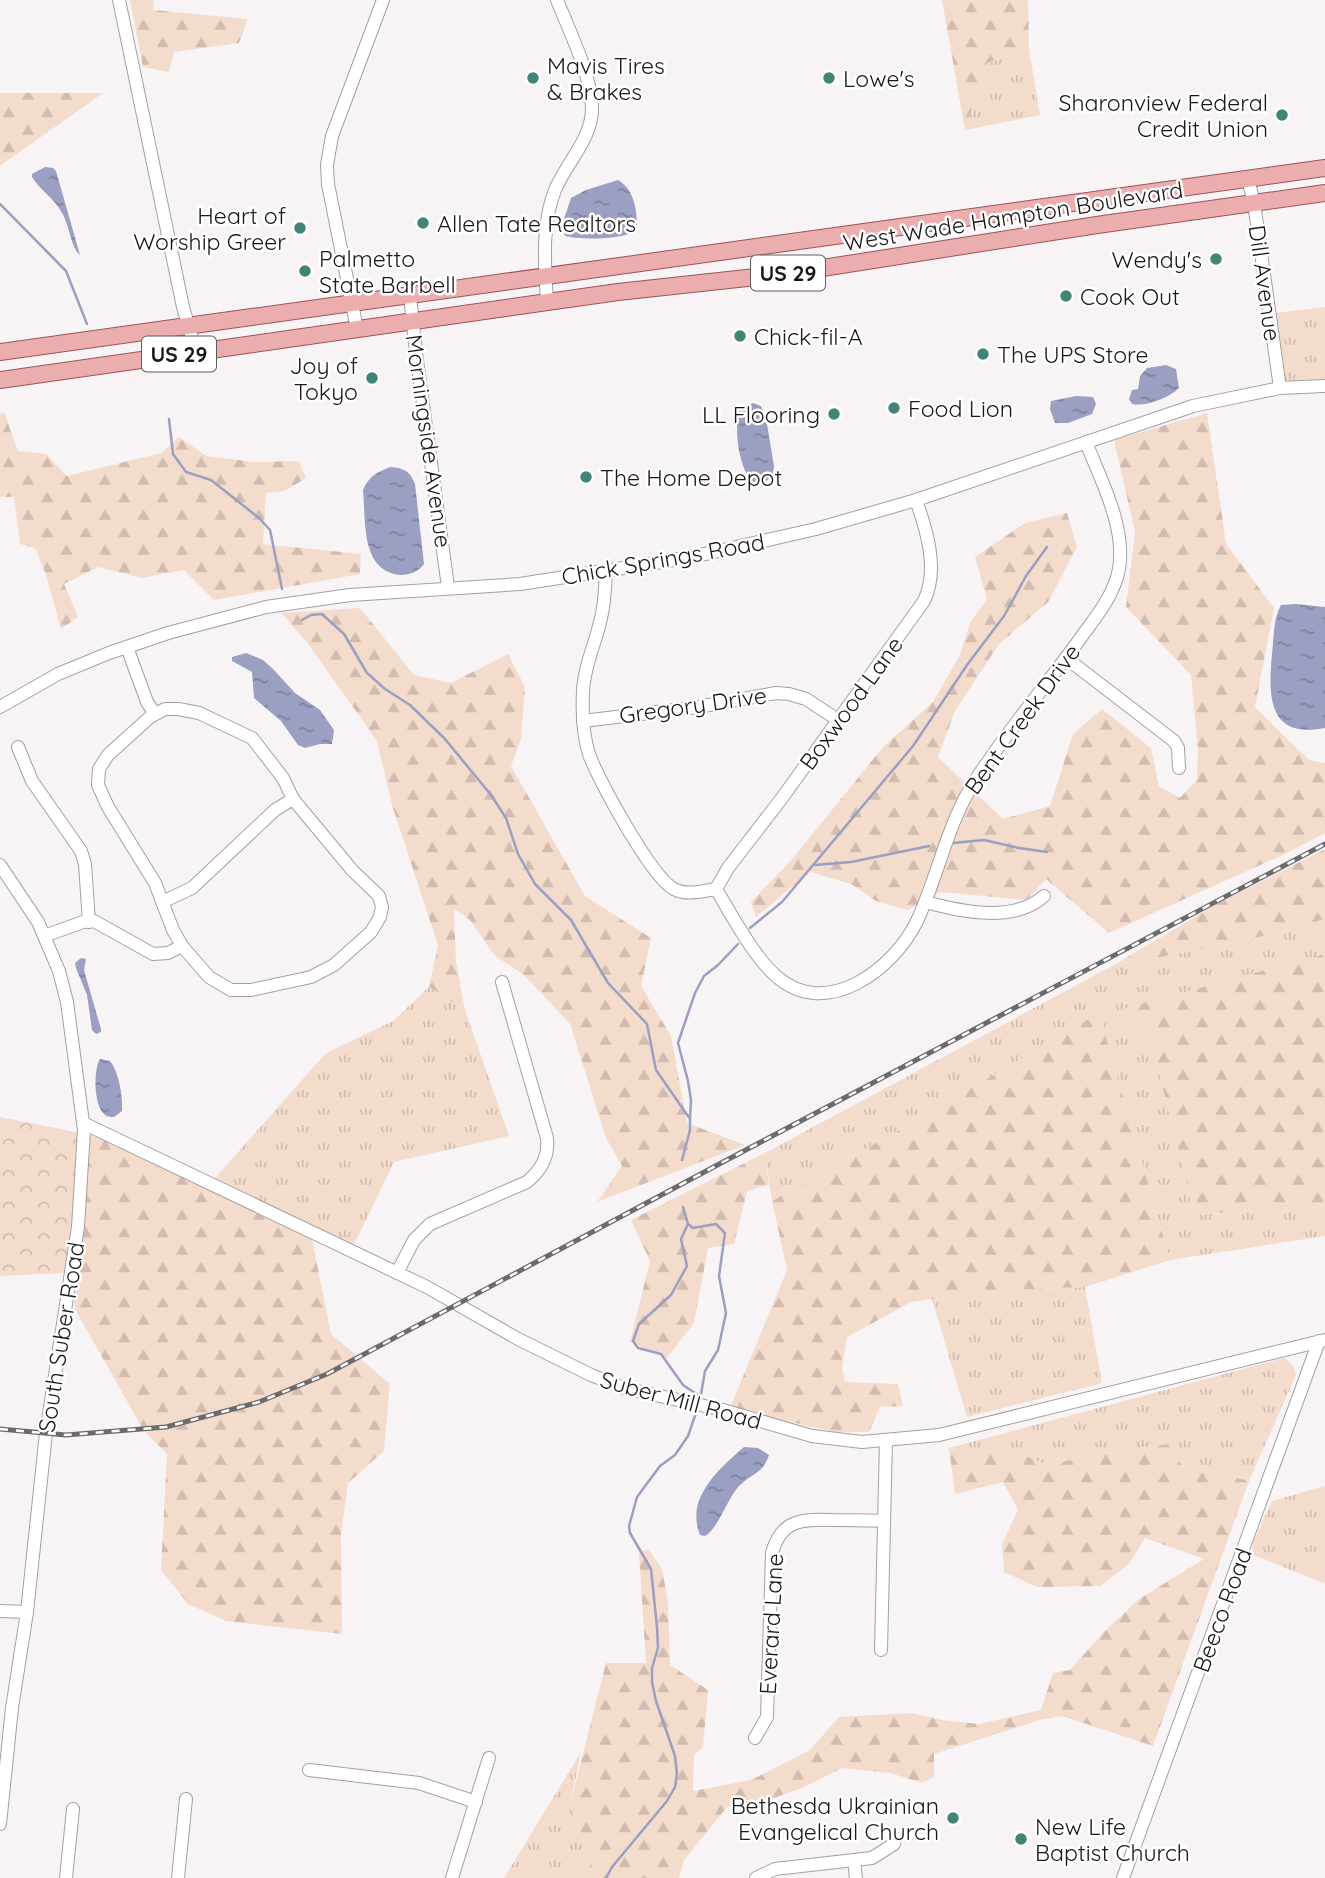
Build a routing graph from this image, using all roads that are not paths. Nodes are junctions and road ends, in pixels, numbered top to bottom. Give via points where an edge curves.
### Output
1 (120, 0) edge
2 (383, 0) edge
3 (557, 0) edge
4 (1325, 168) edge
5 (1248, 179) junction
6 (1325, 193) edge
7 (1254, 203) junction
8 (546, 277) junction
9 (411, 296) junction
10 (547, 302) junction
11 (352, 304) junction
12 (413, 321) junction
13 (191, 327) junction
14 (357, 329) junction
15 (0, 352) edge
16 (196, 352) junction
17 (0, 380) edge
18 (1325, 386) edge
19 (1280, 388) junction
20 (1086, 442) junction
21 (916, 500) junction
22 (606, 571) junction
23 (448, 587) junction
24 (127, 647) junction
25 (1066, 658) junction
26 (0, 707) edge
27 (155, 714) junction
28 (838, 720) junction
29 (583, 721) junction
30 (18, 747) dead end
31 (1179, 768) dead end
32 (293, 799) junction
33 (0, 865) edge
34 (716, 889) junction
35 (1044, 895) dead end
36 (162, 902) junction
37 (926, 902) junction
38 (89, 922) junction
39 (44, 936) junction
40 (182, 946) junction
41 (502, 982) dead end
42 (83, 1123) junction
43 (397, 1273) junction
44 (1322, 1341) edge
45 (886, 1441) junction
46 (884, 1521) junction
47 (0, 1611) edge
48 (27, 1612) junction
49 (881, 1650) dead end
50 (755, 1738) dead end
51 (489, 1758) dead end
52 (309, 1770) dead end
53 (186, 1799) dead end
54 (476, 1802) junction
55 (73, 1809) dead end
56 (0, 1824) edge
57 (894, 1844) dead end
58 (853, 1860) junction
59 (65, 1878) edge
60 (178, 1878) edge
61 (452, 1878) edge
62 (756, 1878) edge
63 (856, 1878) edge
64 (1123, 1878) edge

1 - 13 street via 183,307
2 - 11 street via 332,136 327,165
3 - 8 street via 592,107 587,133 552,200
4 - 5 main road, West Wade Hampton Boulevard / US 29
5 - 7 street, Dill Avenue
5 - 8 main road, West Wade Hampton Boulevard / US 29
6 - 7 main road, West Wade Hampton Boulevard / US 29
7 - 10 main road, West Wade Hampton Boulevard / US 29 via 784,274
7 - 19 street, Dill Avenue
8 - 9 main road, West Wade Hampton Boulevard / US 29
8 - 10 street
9 - 11 main road, West Wade Hampton Boulevard / US 29
9 - 12 street, Morningside Avenue
10 - 12 main road, West Wade Hampton Boulevard / US 29
11 - 13 main road, West Wade Hampton Boulevard / US 29
11 - 14 street
12 - 14 main road, West Wade Hampton Boulevard / US 29
12 - 23 street, Morningside Avenue
13 - 15 main road, West Wade Hampton Boulevard / US 29
13 - 16 street
14 - 16 main road, West Wade Hampton Boulevard / US 29
16 - 17 main road, West Wade Hampton Boulevard / US 29
18 - 19 street, Chick Springs Road
19 - 20 street, Chick Springs Road via 1193,406
20 - 21 street, Chick Springs Road
20 - 25 street, Bent Creek Drive via 1113,512 1120,561 1110,594
21 - 22 street, Chick Springs Road via 816,529
21 - 28 street, Boxwood Lane via 931,558 929,592
22 - 23 street, Chick Springs Road via 520,584
22 - 29 street via 601,618 584,685
23 - 24 street, Chick Springs Road via 266,607
24 - 26 street, Chick Springs Road via 58,674
24 - 27 street via 146,702
25 - 31 street via 1174,741
25 - 37 street, Bent Creek Drive via 967,793
27 - 32 street via 165,709 200,713 251,738 283,778
27 - 36 street via 108,755 99,769 98,785
28 - 29 street, Gregory Drive via 806,699 776,692
28 - 34 street, Boxwood Lane
29 - 34 street via 593,762 660,877 678,891
30 - 38 street via 32,781 81,850
32 - 36 street via 275,810 192,888
32 - 40 street via 379,896 380,917 371,932 334,965 311,977 251,990 232,990 209,977
33 - 39 street, South Suber Road
34 - 37 street, Bent Creek Drive via 770,971 790,986 815,993 846,988 884,966 906,940
35 - 37 street via 1029,907 992,912
36 - 40 street
38 - 39 street
38 - 40 street via 105,926 153,954
39 - 42 street, South Suber Road via 67,1002
41 - 43 street via 547,1138 546,1156 527,1182 430,1224 414,1240
42 - 43 street, Suber Mill Road
42 - 48 street, South Suber Road via 78,1227 46,1433
43 - 45 street, Suber Mill Road via 518,1339 624,1388 812,1436
44 - 45 street, Suber Mill Road via 975,1426
44 - 64 street, Beeco Road
45 - 46 street
46 - 49 street
46 - 50 street, Everard Lane via 803,1520 776,1539 767,1717
47 - 48 street
48 - 56 street, South Suber Road
51 - 54 street
52 - 54 street via 418,1783
53 - 60 street
54 - 61 street
55 - 59 street
57 - 58 street via 872,1858
58 - 62 street via 775,1869
58 - 63 street

